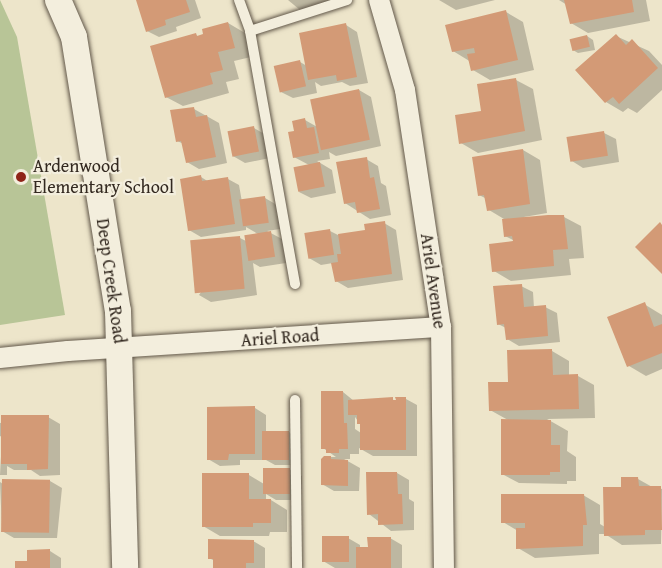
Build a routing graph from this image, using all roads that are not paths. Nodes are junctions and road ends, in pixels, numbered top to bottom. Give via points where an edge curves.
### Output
1 (58, 0) edge
2 (239, 0) edge
3 (347, 0) edge
4 (379, 0) edge
5 (250, 31) junction
6 (295, 284) dead end
7 (441, 327) junction
8 (120, 349) junction
9 (0, 358) edge
10 (295, 400) dead end
11 (125, 568) edge
12 (297, 568) edge
13 (444, 568) edge

1 - 8 street, Deep Creek Road via 74,38 118,311
2 - 5 lane
3 - 5 lane
4 - 7 street, Ariel Avenue via 405,90
5 - 6 lane
7 - 8 street, Ariel Road
7 - 13 street, Ariel Avenue
8 - 9 street, Ariel Road
8 - 11 street, Deep Creek Road
10 - 12 lane

